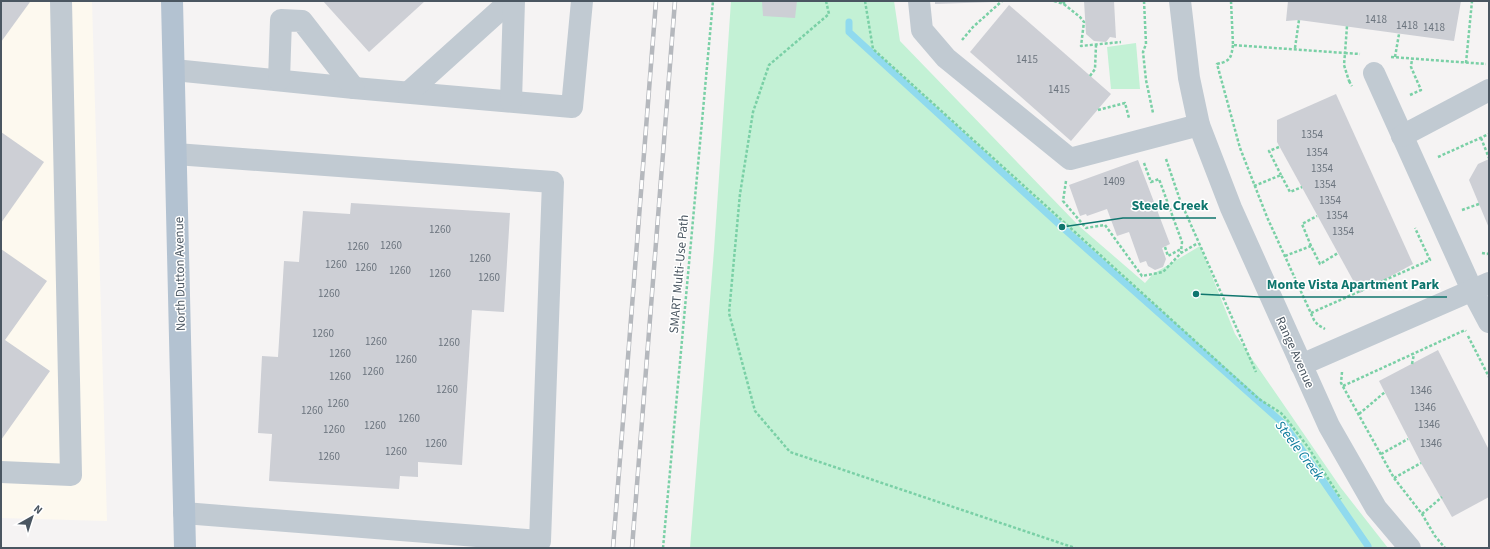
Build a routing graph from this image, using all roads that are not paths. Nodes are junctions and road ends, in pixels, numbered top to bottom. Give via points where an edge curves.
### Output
1 (61, 1) edge
2 (172, 1) edge
3 (510, 1) edge
4 (514, 1) edge
5 (582, 1) edge
6 (919, 1) edge
7 (1180, 1) edge
8 (1376, 61) road end
9 (174, 70) junction
10 (279, 80) junction
11 (354, 88) junction
12 (1489, 90) edge
13 (409, 92) junction
14 (511, 101) junction
15 (1199, 125) junction
16 (1402, 136) junction
17 (176, 154) junction
18 (1480, 286) edge
19 (1489, 322) edge
20 (1301, 365) junction
21 (1, 472) edge
22 (184, 513) junction
23 (185, 548) edge
24 (1410, 548) edge

1 - 21 street via 71,475
2 - 9 main road, North Dutton Avenue
3 - 13 street
4 - 14 street
5 - 14 street via 572,107
6 - 15 street via 922,30 946,58 1070,159
7 - 15 street, Range Avenue via 1189,78
8 - 16 street
9 - 10 street
9 - 17 main road, North Dutton Avenue
10 - 11 street
10 - 11 street via 281,20 302,21
11 - 13 street
12 - 16 street
13 - 14 street
15 - 20 street, Range Avenue via 1231,208
16 - 18 street
17 - 22 main road, North Dutton Avenue
17 - 22 street via 553,182 540,541
18 - 19 street
18 - 20 street
20 - 24 street, Range Avenue via 1329,426 1376,508
22 - 23 main road, North Dutton Avenue

